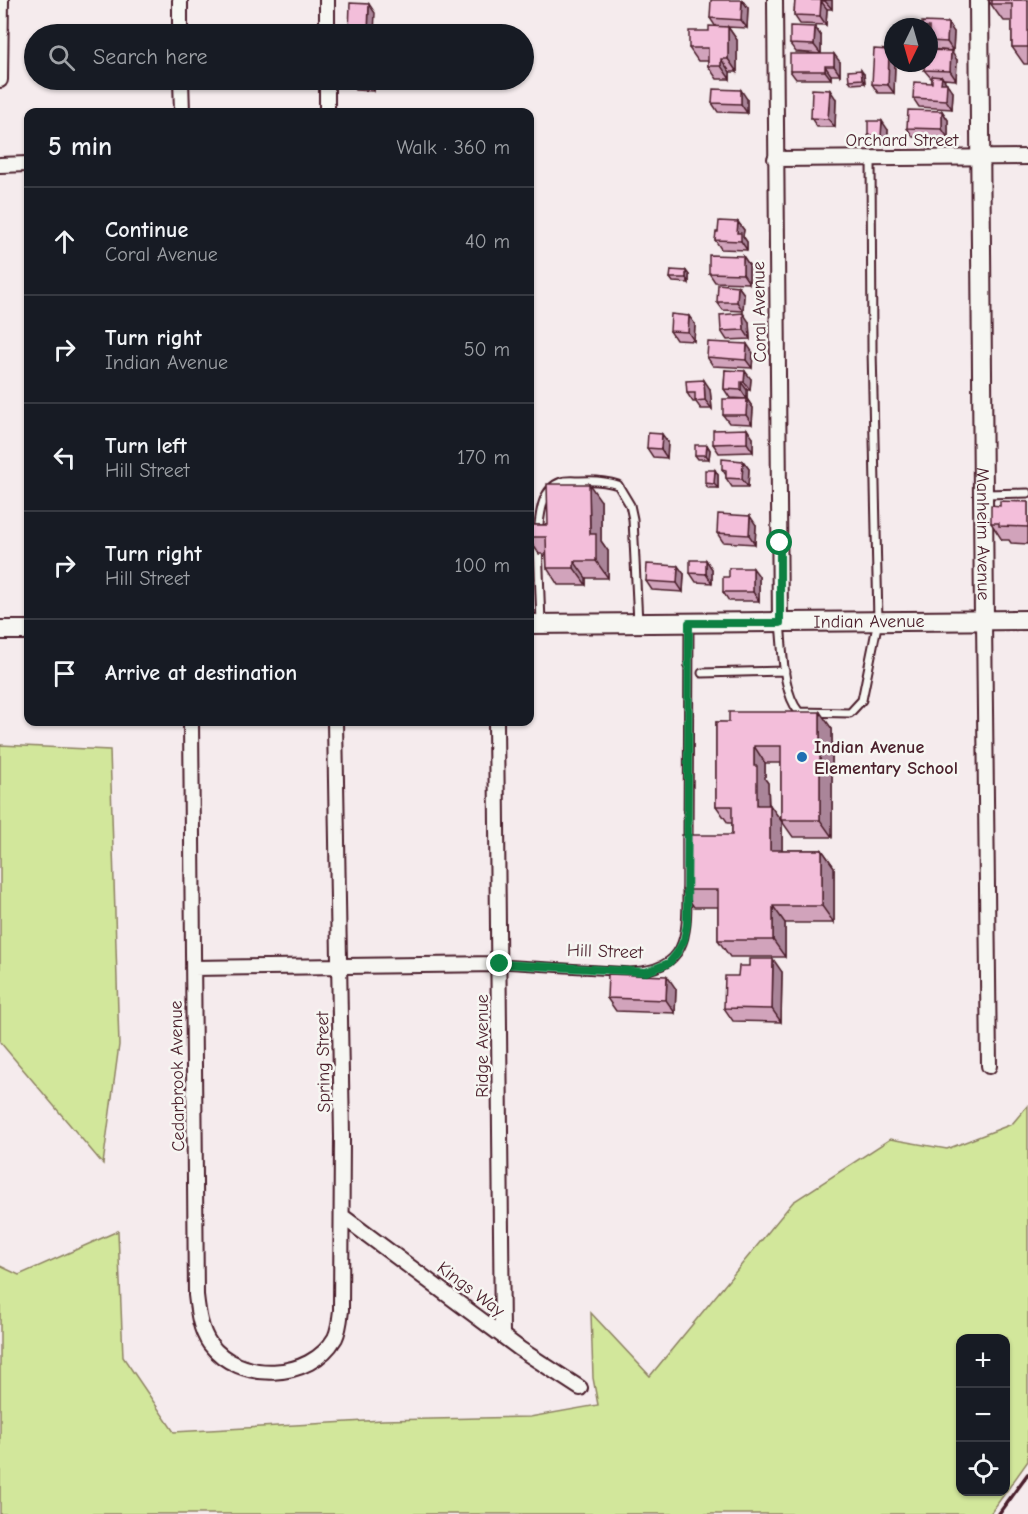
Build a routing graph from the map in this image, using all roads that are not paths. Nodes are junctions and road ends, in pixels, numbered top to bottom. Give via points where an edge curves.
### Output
1 (2, 0) edge
2 (180, 0) edge
3 (327, 0) edge
4 (775, 0) edge
5 (980, 0) edge
6 (180, 24) edge
7 (327, 24) edge
8 (0, 80) edge
9 (181, 90) edge
10 (327, 90) edge
11 (182, 108) edge
12 (327, 108) edge
13 (872, 157) junction
14 (1028, 157) edge
15 (980, 158) junction
16 (775, 159) junction
17 (24, 164) edge
18 (0, 165) edge
19 (1028, 493) edge
20 (982, 494) junction
21 (1028, 620) edge
22 (878, 621) junction
23 (984, 621) junction
24 (638, 623) junction
25 (689, 623) junction
26 (780, 623) junction
27 (535, 624) edge
28 (0, 630) edge
29 (24, 630) edge
30 (785, 671) junction
31 (702, 673) dead end
32 (191, 726) edge
33 (335, 726) edge
34 (496, 726) edge
35 (688, 855) edge
36 (687, 878) edge
37 (500, 964) junction
38 (339, 966) junction
39 (193, 968) junction
40 (989, 1066) dead end
41 (342, 1216) junction
42 (502, 1335) junction
43 (284, 1371) joint
44 (580, 1388) dead end

1 - 8 street
2 - 6 street
3 - 7 street
4 - 16 street, Coral Avenue
5 - 15 street, Manheim Avenue
9 - 11 street
10 - 12 street
13 - 15 street, Orchard Street
13 - 16 street, Orchard Street
13 - 22 lane
14 - 15 street, Orchard Street
15 - 20 street, Manheim Avenue
16 - 26 street, Coral Avenue
17 - 18 street
19 - 20 lane
20 - 23 street, Manheim Avenue
21 - 23 street, Indian Avenue
22 - 23 street, Indian Avenue
22 - 26 street, Indian Avenue
22 - 30 lane via 861,700 850,713 799,712 792,703
23 - 40 street, Manheim Avenue
24 - 25 street, Indian Avenue
24 - 27 street, Indian Avenue
24 - 27 lane via 630,505 618,485 585,480 561,482 549,490 543,502
25 - 26 street, Indian Avenue
25 - 35 lane
26 - 30 lane
28 - 29 street
30 - 31 lane
32 - 39 street, Cedarbrook Avenue
33 - 38 street, Spring Street
34 - 37 street, Ridge Avenue
36 - 37 lane, Hill Street via 684,940 669,963 646,972
37 - 38 street, Hill Street
37 - 42 street, Ridge Avenue
38 - 39 street, Hill Street
38 - 41 street, Spring Street
39 - 43 street, Cedarbrook Avenue via 199,1318 210,1344 230,1360 262,1373
41 - 42 street, Kings Way
41 - 43 street, Spring Street via 341,1310 336,1337 315,1359
42 - 44 street, Kings Way

